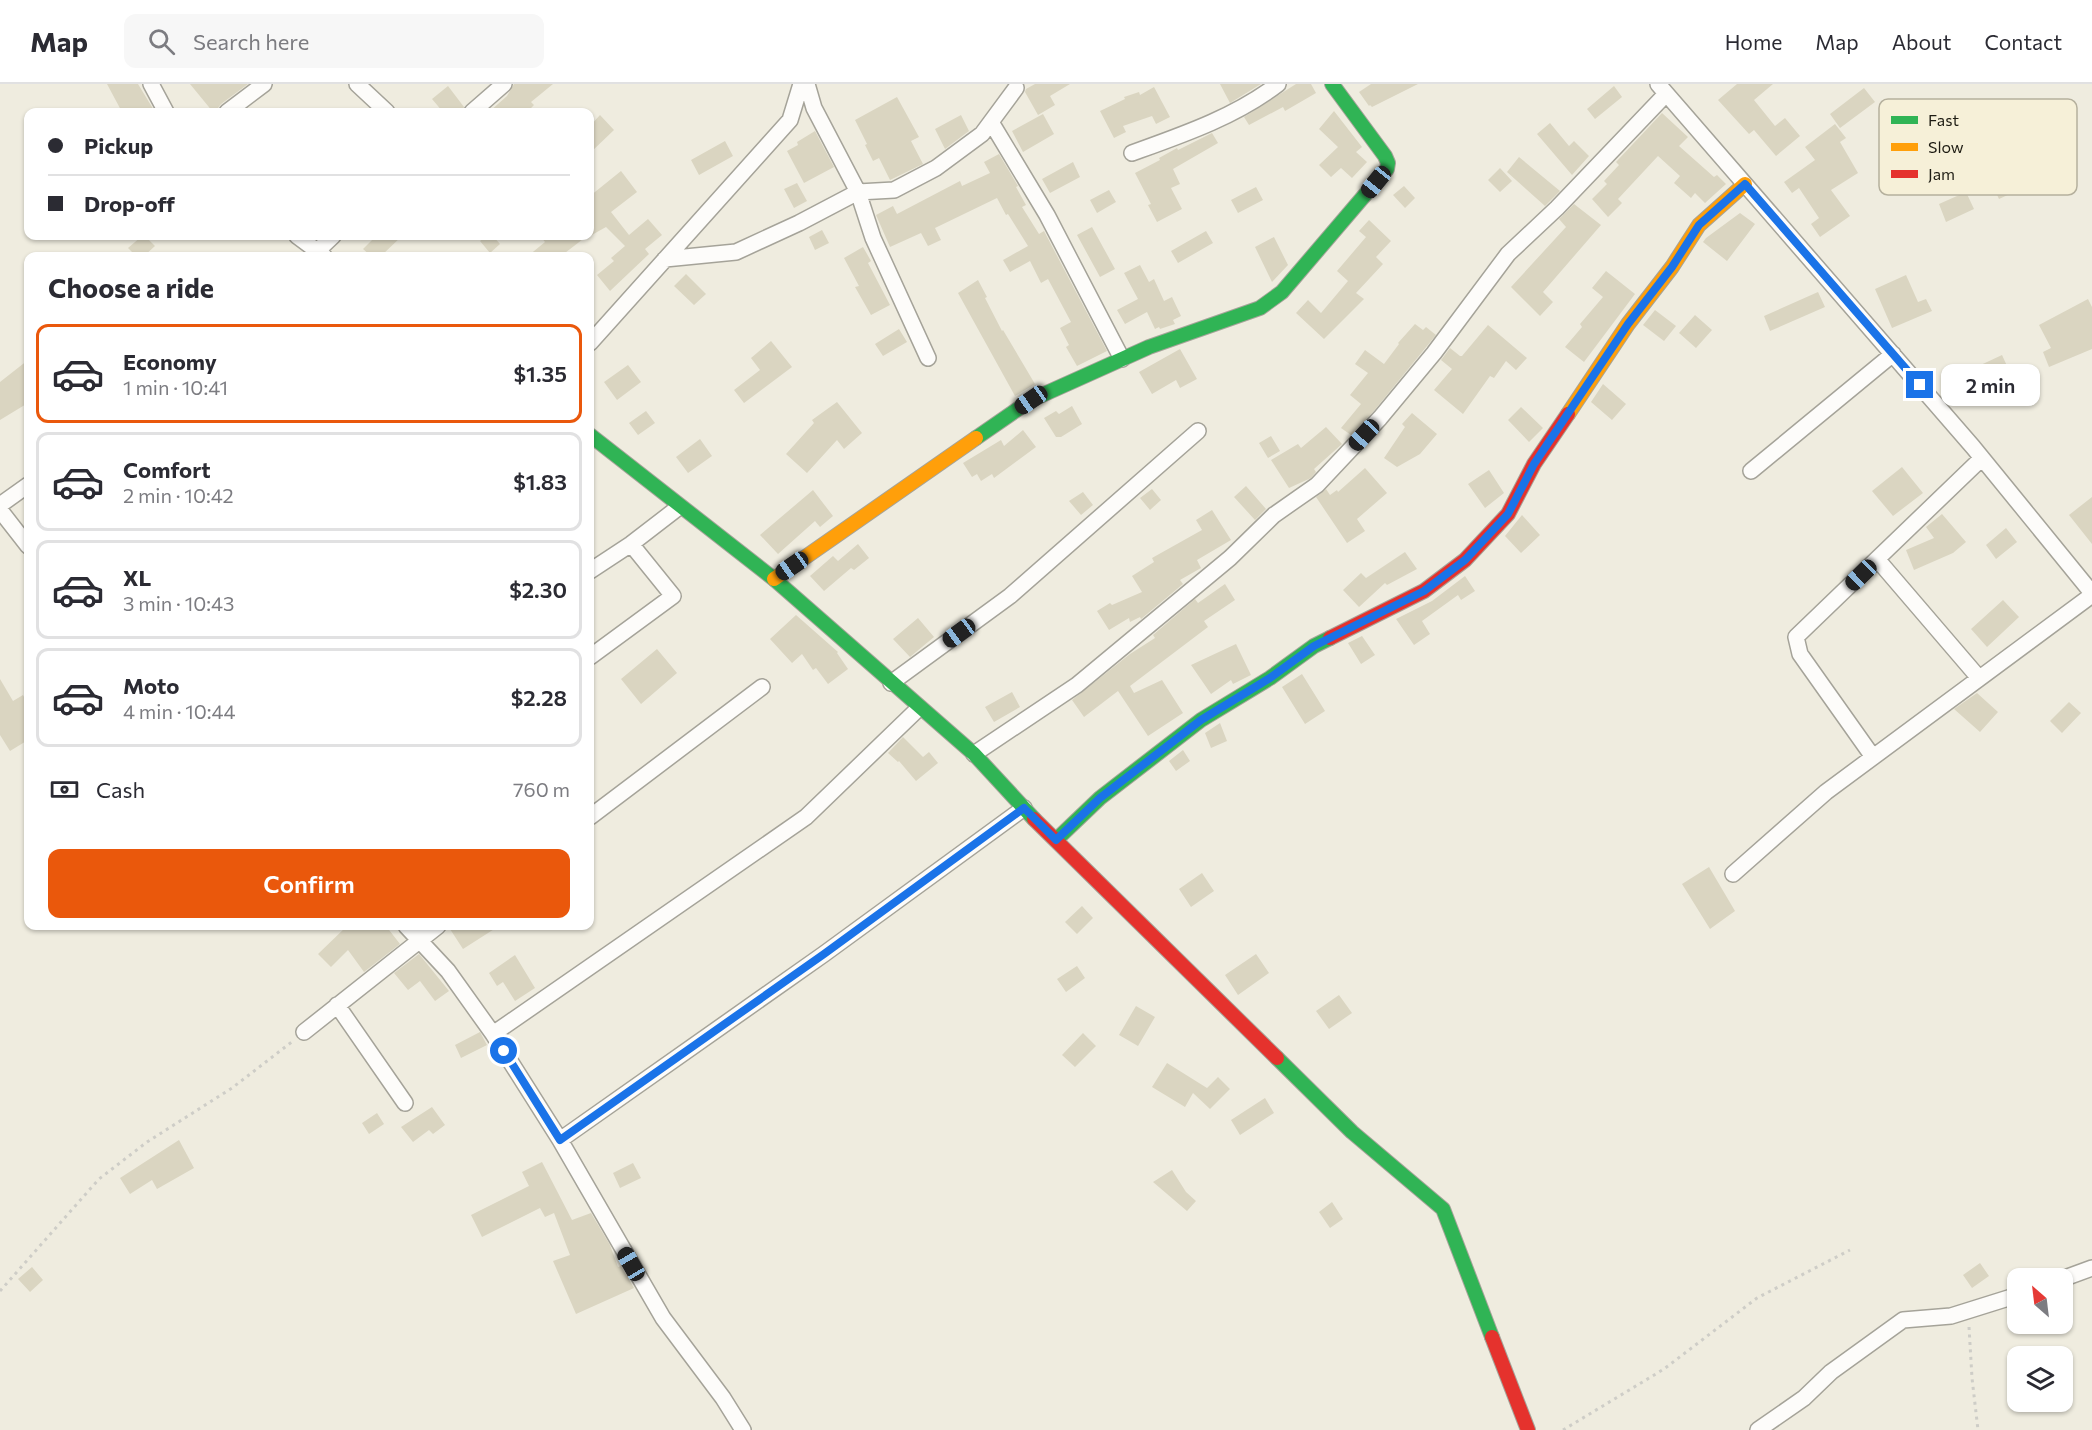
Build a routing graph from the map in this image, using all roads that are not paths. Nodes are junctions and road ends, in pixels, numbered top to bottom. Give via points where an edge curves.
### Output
1 (151, 84) edge
2 (264, 84) edge
3 (357, 84) edge
4 (504, 84) edge
5 (801, 84) edge
6 (807, 84) edge
7 (1278, 84) edge
8 (1332, 84) edge
9 (1016, 88) dead end
10 (1662, 89) edge
11 (164, 108) edge
12 (232, 108) edge
13 (383, 108) edge
14 (477, 108) edge
15 (991, 122) junction
16 (1132, 153) dead end
17 (1745, 184) junction
18 (858, 192) junction
19 (301, 240) edge
20 (330, 240) edge
21 (315, 252) edge
22 (320, 252) edge
23 (665, 260) junction
24 (594, 339) edge
25 (1893, 354) junction
26 (928, 358) dead end
27 (1122, 359) junction
28 (1198, 431) dead end
29 (594, 438) edge
30 (1982, 458) junction
31 (1751, 471) dead end
32 (24, 488) edge
33 (0, 505) edge
34 (679, 507) junction
35 (0, 510) edge
36 (24, 541) edge
37 (631, 544) junction
38 (1877, 559) junction
39 (594, 568) edge
40 (774, 579) junction
41 (2092, 594) edge
42 (594, 654) edge
43 (1979, 678) junction
44 (891, 683) junction
45 (762, 687) dead end
46 (919, 708) junction
47 (974, 754) junction
48 (1873, 757) junction
49 (1024, 808) junction
50 (594, 814) edge
51 (1056, 840) junction
52 (1733, 874) dead end
53 (410, 930) edge
54 (433, 930) edge
55 (420, 941) junction
56 (337, 1005) junction
57 (304, 1032) road end
58 (493, 1034) junction
59 (405, 1103) dead end
60 (560, 1140) junction
61 (2092, 1268) edge
62 (2073, 1275) edge
63 (2007, 1298) edge
64 (743, 1430) edge
65 (1528, 1430) edge
66 (1758, 1430) edge

1 - 11 street
2 - 12 street
3 - 13 street
4 - 14 street
5 - 23 street via 790,120
6 - 18 street via 814,108
7 - 16 street via 1197,130
8 - 27 street via 1385,156 1387,169 1282,292 1260,308
9 - 15 street
10 - 17 street
10 - 47 street via 1557,208 1508,254 1434,353 1317,485 1274,515 1230,558 1077,685
15 - 18 street via 982,134 936,168 894,190
15 - 27 street via 1047,215
17 - 25 street
17 - 51 street via 1699,225 1534,464 1508,514 1465,560 1424,591 1314,646 1201,720 1100,798
18 - 23 street via 736,252
18 - 26 street via 873,238
19 - 21 street
20 - 22 street
23 - 24 street
25 - 30 street
25 - 31 street
27 - 40 street via 1031,400
28 - 44 street via 1010,596
29 - 34 street
30 - 38 street
30 - 41 street
32 - 33 street
34 - 37 street
34 - 40 street
35 - 36 street
37 - 39 street
37 - 42 street via 673,596
38 - 43 street
38 - 48 street via 1796,637 1800,654
40 - 44 street
41 - 43 street
43 - 48 street
44 - 46 street
45 - 50 street
46 - 47 street
46 - 58 street via 806,817
47 - 49 street
48 - 52 street via 1826,792
49 - 51 street
49 - 60 street
51 - 65 street via 1352,1132 1443,1209
53 - 55 street
54 - 55 street
55 - 56 street
55 - 58 street via 448,971
56 - 57 street
56 - 59 street
58 - 60 street
60 - 64 street via 663,1318
61 - 62 street
63 - 66 street via 1951,1316 1903,1320

